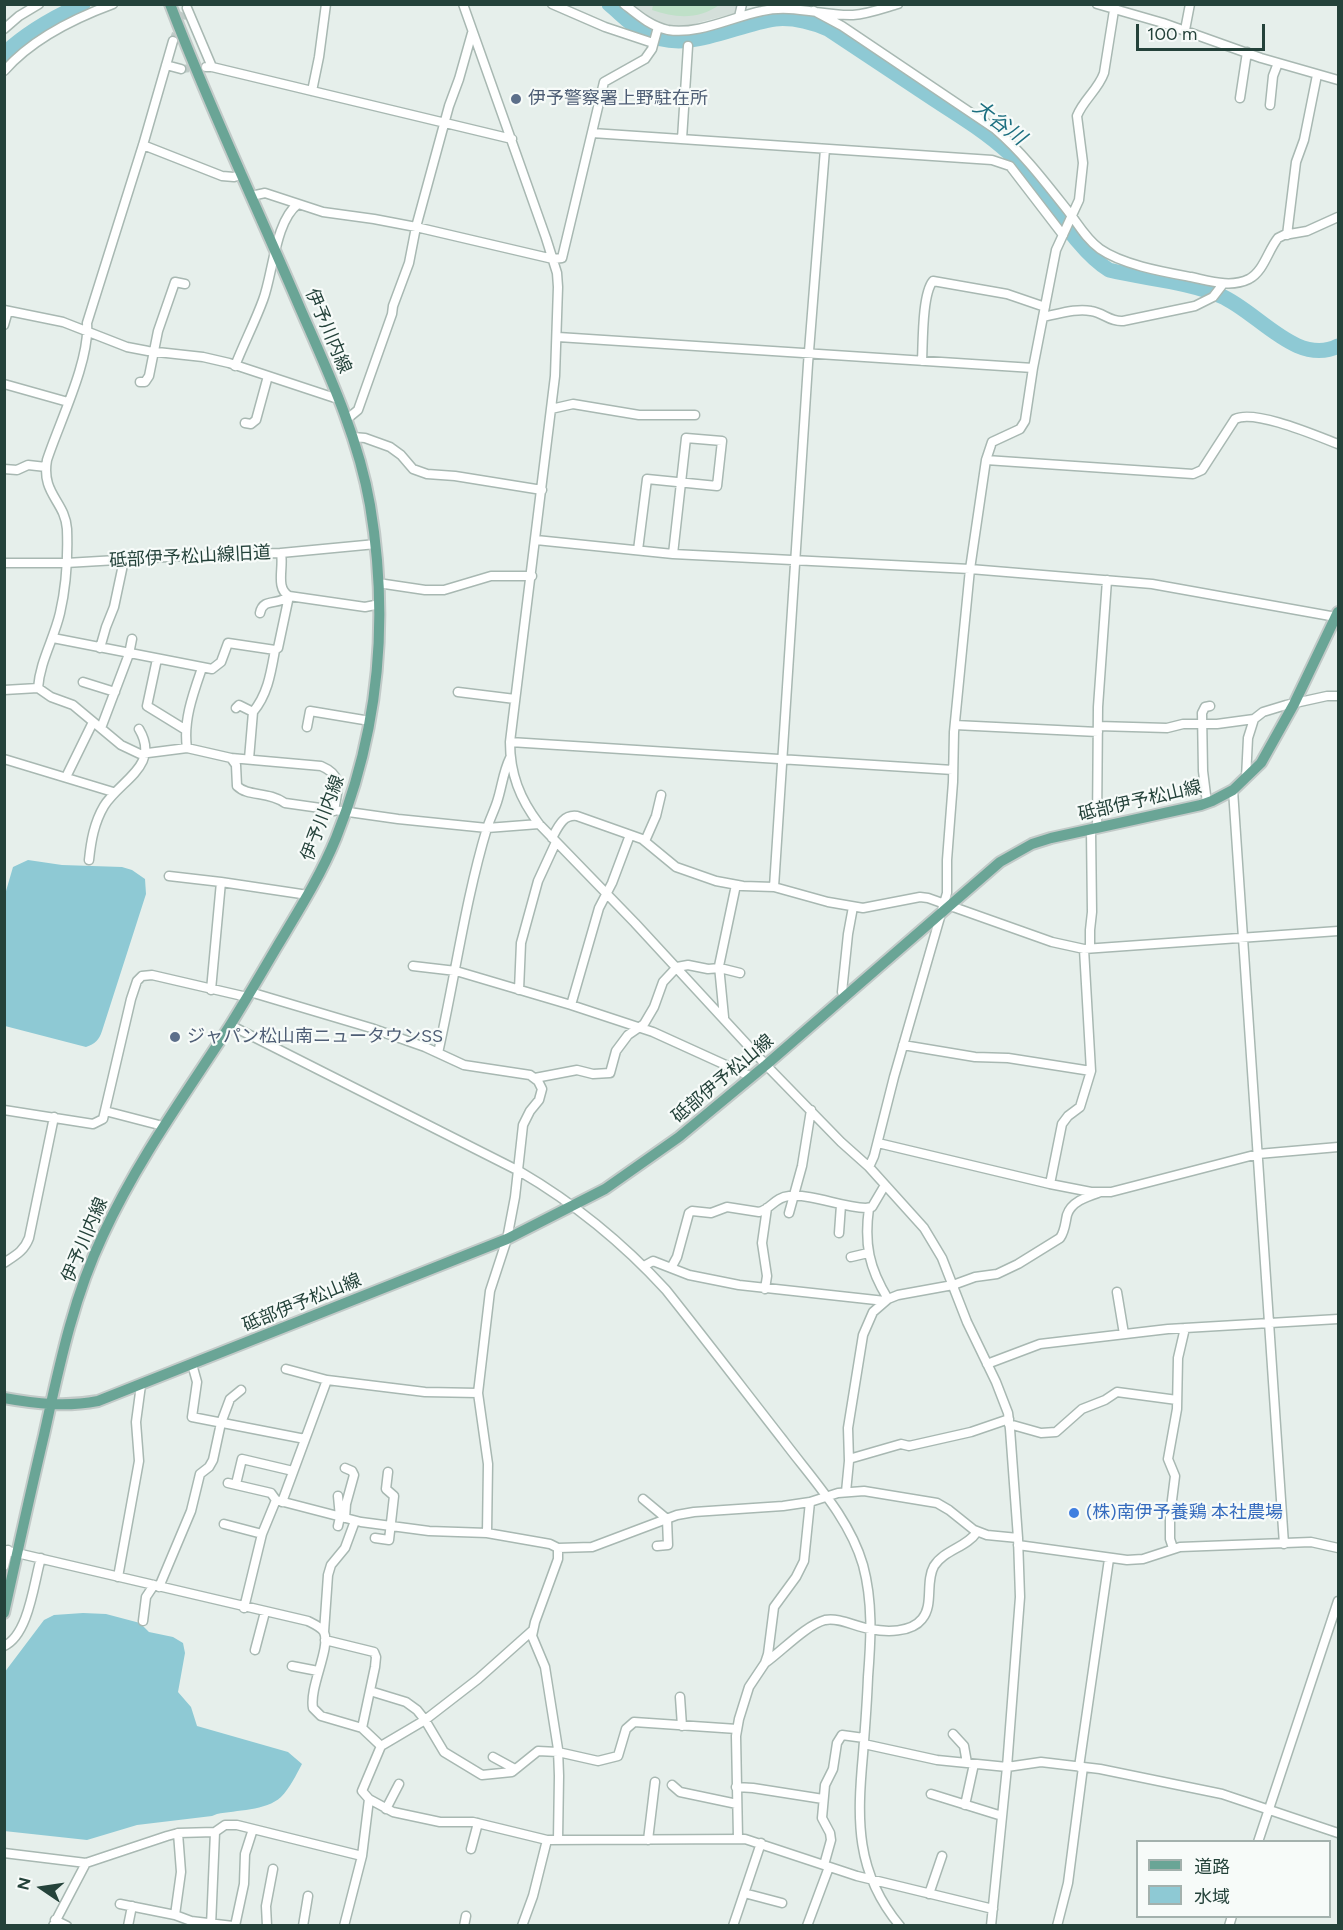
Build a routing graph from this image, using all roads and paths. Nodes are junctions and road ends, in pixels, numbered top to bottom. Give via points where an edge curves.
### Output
1 (39, 4) edge
2 (113, 4) edge
3 (170, 4) edge
4 (326, 4) edge
5 (463, 4) edge
6 (552, 4) edge
7 (624, 4) edge
8 (742, 4) edge
9 (898, 4) edge
10 (1097, 4) edge
11 (1190, 4) edge
12 (802, 7) edge
13 (1114, 7) edge
14 (186, 9) edge
15 (814, 11) junction
16 (739, 17) junction
17 (657, 28) junction
18 (4, 29) edge
19 (1185, 30) junction
20 (472, 32) junction
21 (173, 40) tunnel mouth
22 (654, 41) junction
23 (688, 46) dead end
24 (1247, 52) junction
25 (1278, 63) junction
26 (166, 65) junction
27 (181, 69) tunnel mouth
28 (4, 71) edge
29 (1317, 75) junction
30 (1338, 80) edge
31 (312, 91) junction
32 (1240, 98) dead end
33 (1270, 105) dead end
34 (445, 124) junction
35 (592, 133) junction
36 (512, 139) junction
37 (682, 139) junction
38 (143, 145) junction
39 (825, 148) junction
40 (242, 174) junction
41 (251, 196) junction
42 (298, 204) junction
43 (1073, 217) junction
44 (1338, 217) edge
45 (416, 227) junction
46 (1063, 235) junction
47 (1287, 235) junction
48 (275, 251) junction
49 (553, 260) junction
50 (185, 284) dead end
51 (1218, 290) junction
52 (1045, 307) junction
53 (6, 311) edge
54 (1043, 317) junction
55 (4, 325) edge
56 (88, 332) junction
57 (558, 337) junction
58 (154, 351) junction
59 (809, 354) junction
60 (922, 361) junction
61 (235, 366) junction
62 (1033, 368) junction
63 (268, 376) junction
64 (140, 382) dead end
65 (4, 384) edge
66 (338, 399) junction
67 (68, 402) junction
68 (551, 409) junction
69 (695, 415) dead end
70 (347, 420) junction
71 (245, 423) dead end
72 (353, 437) junction
73 (1338, 444) edge
74 (986, 460) junction
75 (46, 467) junction
76 (4, 470) edge
77 (681, 483) junction
78 (542, 490) junction
79 (536, 540) junction
80 (376, 544) junction
81 (638, 550) junction
82 (280, 553) junction
83 (674, 554) junction
84 (796, 559) junction
85 (124, 560) junction
86 (66, 562) junction
87 (4, 563) edge
88 (970, 569) junction
89 (532, 576) junction
90 (1107, 580) junction
91 (378, 583) junction
92 (289, 596) junction
93 (380, 604) junction
94 (260, 613) dead end
95 (1337, 615) edge
96 (53, 638) junction
97 (132, 639) dead end
98 (100, 648) junction
99 (275, 650) junction
100 (129, 654) junction
101 (157, 659) junction
102 (202, 668) junction
103 (83, 682) dead end
104 (38, 688) junction
105 (4, 690) edge
106 (115, 692) junction
107 (458, 692) dead end
108 (1338, 696) edge
109 (515, 699) junction
110 (1294, 704) junction
111 (1210, 706) dead end
112 (236, 708) dead end
113 (253, 712) junction
114 (1254, 718) junction
115 (370, 720) junction
116 (93, 722) junction
117 (1203, 723) junction
118 (955, 725) junction
119 (307, 727) dead end
120 (101, 728) junction
121 (139, 729) dead end
122 (1098, 729) junction
123 (186, 730) junction
124 (510, 742) junction
125 (187, 748) junction
126 (144, 755) junction
127 (231, 758) junction
128 (510, 758) junction
129 (4, 759) edge
130 (249, 759) junction
131 (781, 760) junction
132 (953, 770) junction
133 (66, 777) junction
134 (1246, 778) junction
135 (1233, 790) junction
136 (113, 792) junction
137 (661, 795) dead end
138 (1207, 803) junction
139 (340, 812) junction
140 (539, 824) junction
141 (487, 828) junction
142 (1094, 829) junction
143 (630, 835) junction
144 (554, 840) junction
145 (645, 841) junction
146 (89, 860) dead end
147 (169, 876) dead end
148 (222, 882) junction
149 (736, 885) junction
150 (774, 887) junction
151 (607, 894) junction
152 (308, 895) junction
153 (853, 907) junction
154 (944, 907) junction
155 (1338, 931) edge
156 (1243, 938) junction
157 (1087, 948) junction
158 (413, 966) dead end
159 (677, 967) junction
160 (720, 968) junction
161 (456, 972) junction
162 (740, 973) dead end
163 (211, 990) junction
164 (519, 990) junction
165 (248, 994) junction
166 (845, 996) junction
167 (571, 1005) junction
168 (724, 1017) junction
169 (230, 1024) junction
170 (640, 1028) junction
171 (903, 1045) junction
172 (438, 1053) junction
173 (766, 1065) junction
174 (1091, 1071) junction
175 (535, 1077) junction
176 (752, 1077) junction
177 (4, 1110) edge
178 (811, 1110) junction
179 (105, 1112) junction
180 (54, 1117) junction
181 (164, 1126) junction
182 (878, 1143) junction
183 (1338, 1147) edge
184 (1258, 1154) junction
185 (869, 1167) junction
186 (519, 1171) junction
187 (1050, 1184) junction
188 (885, 1185) junction
189 (1099, 1193) junction
190 (794, 1197) junction
191 (841, 1205) junction
192 (574, 1206) junction
193 (767, 1208) junction
194 (869, 1208) junction
195 (789, 1213) dead end
196 (839, 1233) dead end
197 (507, 1239) junction
198 (868, 1253) junction
199 (4, 1254) edge
200 (14, 1257) junction
201 (851, 1257) dead end
202 (4, 1263) edge
203 (644, 1266) junction
204 (671, 1268) junction
205 (953, 1285) junction
206 (765, 1289) junction
207 (1117, 1292) dead end
208 (886, 1300) junction
209 (1338, 1319) edge
210 (1269, 1322) junction
211 (1185, 1328) junction
212 (1124, 1335) junction
213 (987, 1364) junction
214 (192, 1365) junction
215 (286, 1369) dead end
216 (327, 1380) junction
217 (141, 1384) junction
218 (241, 1390) dead end
219 (478, 1394) junction
220 (4, 1398) edge
221 (1177, 1400) junction
222 (50, 1405) junction
223 (1009, 1421) junction
224 (221, 1424) junction
225 (305, 1439) junction
226 (849, 1459) junction
227 (345, 1468) dead end
228 (293, 1471) junction
229 (388, 1472) dead end
230 (846, 1492) junction
231 (338, 1496) dead end
232 (827, 1497) junction
233 (643, 1499) dead end
234 (279, 1501) junction
235 (810, 1502) junction
236 (667, 1519) junction
237 (341, 1520) junction
238 (355, 1521) junction
239 (224, 1524) dead end
240 (391, 1526) junction
241 (977, 1532) junction
242 (487, 1533) junction
243 (262, 1534) junction
244 (375, 1538) dead end
245 (1018, 1542) junction
246 (1284, 1544) junction
247 (657, 1546) dead end
248 (558, 1548) junction
249 (1173, 1548) junction
250 (1338, 1548) edge
251 (10, 1551) edge
252 (41, 1558) junction
253 (1109, 1559) junction
254 (4, 1566) edge
255 (118, 1576) junction
256 (157, 1586) junction
257 (1338, 1601) edge
258 (244, 1608) junction
259 (265, 1612) junction
260 (4, 1613) edge
261 (143, 1621) dead end
262 (532, 1630) junction
263 (871, 1630) junction
264 (324, 1636) junction
265 (4, 1646) edge
266 (255, 1650) dead end
267 (765, 1663) junction
268 (292, 1666) dead end
269 (318, 1671) junction
270 (370, 1691) junction
271 (680, 1697) dead end
272 (425, 1720) junction
273 (682, 1726) junction
274 (362, 1728) junction
275 (737, 1729) junction
276 (953, 1734) dead end
277 (864, 1741) junction
278 (381, 1746) junction
279 (558, 1752) junction
280 (493, 1757) dead end
281 (971, 1763) junction
282 (1007, 1767) junction
283 (1081, 1767) junction
284 (515, 1769) junction
285 (655, 1782) dead end
286 (399, 1784) dead end
287 (672, 1785) dead end
288 (736, 1787) junction
289 (931, 1794) dead end
290 (369, 1799) junction
291 (823, 1799) junction
292 (736, 1804) junction
293 (965, 1804) junction
294 (386, 1809) junction
295 (1269, 1809) junction
296 (1002, 1816) junction
297 (478, 1823) junction
298 (253, 1829) junction
299 (215, 1832) junction
300 (178, 1833) junction
301 (1338, 1833) edge
302 (738, 1838) junction
303 (547, 1840) junction
304 (558, 1840) junction
305 (648, 1840) junction
306 (1259, 1840) edge
307 (761, 1843) junction
308 (471, 1849) dead end
309 (4, 1853) edge
310 (363, 1856) junction
311 (942, 1856) dead end
312 (86, 1863) junction
313 (826, 1866) junction
314 (273, 1869) dead end
315 (871, 1880) junction
316 (744, 1893) junction
317 (929, 1894) junction
318 (308, 1896) dead end
319 (782, 1903) dead end
320 (120, 1904) dead end
321 (132, 1906) junction
322 (993, 1910) junction
323 (175, 1915) junction
324 (466, 1916) dead end
325 (54, 1923) edge
326 (211, 1924) edge
327 (67, 1926) edge
328 (128, 1926) edge
329 (234, 1926) edge
330 (267, 1926) edge
331 (303, 1926) edge
332 (344, 1926) edge
333 (464, 1926) edge
334 (522, 1926) edge
335 (733, 1926) edge
336 (807, 1926) edge
337 (900, 1926) edge
338 (991, 1926) edge
339 (1057, 1926) edge

1 - 18 street
2 - 28 street via 51,34
3 - 40 main road, 伊予川内線
4 - 31 street
5 - 20 street
6 - 22 street via 605,27
7 - 17 street
8 - 16 street
9 - 15 street via 855,15
10 - 13 street
11 - 19 street
12 - 15 street
12 - 16 street
13 - 19 street
13 - 43 street via 1101,82 1077,116 1083,163
14 - 31 street via 209,67
15 - 43 street via 995,129 1015,146
16 - 17 street via 687,30
17 - 22 street
19 - 24 street
20 - 34 street
20 - 36 street
21 - 26 street
22 - 35 street via 645,59 604,82
23 - 37 street
24 - 25 street
24 - 32 street
25 - 29 street
25 - 33 street
26 - 27 street
26 - 38 street
29 - 30 street
29 - 47 street via 1296,162
31 - 34 street
34 - 36 street
34 - 45 street
35 - 37 street
35 - 49 street via 562,258
36 - 49 street
37 - 39 street
38 - 40 street via 222,176
38 - 56 street via 87,323
39 - 46 street via 1003,162 1017,174
39 - 59 street
40 - 41 main road, 伊予川内線
41 - 42 street via 265,193
41 - 48 main road, 伊予川内線
42 - 45 street via 323,212
42 - 48 street via 288,213
43 - 46 street
43 - 51 street via 1101,250
44 - 47 street
45 - 49 street
45 - 70 street via 406,273 358,410
46 - 52 street via 1056,250
47 - 51 street via 1278,238 1255,274
48 - 61 street via 264,299
48 - 66 main road, 伊予川内線
49 - 57 street via 558,286
50 - 58 street via 175,282
51 - 54 street via 1195,306 1123,321 1086,310
52 - 54 street
52 - 60 street via 1007,294 933,281 925,310
53 - 55 street
53 - 56 street via 63,322
54 - 62 street
56 - 58 street via 127,347
56 - 67 street
57 - 59 street
57 - 68 street
58 - 61 street via 203,357
58 - 64 street via 149,376
59 - 60 street
59 - 84 street
60 - 62 street
61 - 63 street
62 - 74 street via 1025,421 1020,429 992,442
63 - 66 street
63 - 71 street via 255,420
65 - 67 street
66 - 70 main road, 伊予川内線
67 - 75 street
68 - 69 street via 573,404 639,415
68 - 78 street
70 - 72 main road, 伊予川内線
72 - 78 street via 390,447 413,469 427,474
72 - 80 main road, 伊予川内線
73 - 74 street via 1296,428 1244,417 1234,419 1203,471 1193,474
74 - 88 street
75 - 76 street via 28,465
75 - 86 street via 50,492 65,518
77 - 77 street via 717,486 722,441 686,438
77 - 81 street via 647,480
77 - 83 street
78 - 79 street
79 - 81 street
79 - 89 street
80 - 82 street, 砥部伊予松山線旧道
80 - 91 main road, 伊予川内線
81 - 83 street
82 - 85 street, 砥部伊予松山線旧道
82 - 92 street via 280,582
83 - 84 street
84 - 88 street
84 - 131 street
85 - 86 street, 砥部伊予松山線旧道
85 - 98 street
86 - 87 street, 砥部伊予松山線旧道
86 - 96 street
88 - 90 street
88 - 118 street
89 - 91 street via 491,576 444,590
89 - 109 street
90 - 95 street
90 - 122 street
91 - 93 main road, 伊予川内線
92 - 93 street via 365,607
92 - 94 street via 284,602 264,604
92 - 99 street
93 - 115 main road, 伊予川内線 via 377,678
95 - 110 main road, 砥部伊予松山線
96 - 98 street
96 - 104 street
97 - 100 street
98 - 100 street
99 - 102 street via 228,643 218,666
99 - 113 street via 266,687
100 - 101 street
100 - 106 street
101 - 102 street
101 - 123 street via 147,706
102 - 123 street
103 - 106 street
104 - 105 street
104 - 116 street via 73,705
106 - 120 street
107 - 109 street
108 - 110 street
109 - 124 street
110 - 114 street
110 - 134 main road, 砥部伊予松山線 via 1270,750
111 - 117 street via 1203,710
112 - 113 street via 242,705
113 - 130 street
114 - 117 street
114 - 134 street via 1248,738
115 - 119 street via 310,711
115 - 139 main road, 伊予川内線 via 360,767
116 - 120 street
116 - 133 street
117 - 122 street
117 - 138 street
118 - 122 street
118 - 132 street
120 - 126 street
121 - 126 street
122 - 142 street
123 - 125 street
124 - 128 street
124 - 131 street
125 - 126 street
125 - 127 street
126 - 136 street via 141,766
127 - 130 street
127 - 139 street via 236,765 237,786 242,791
128 - 140 street via 516,784
128 - 141 street
129 - 133 street
130 - 139 street via 328,769 338,780
131 - 132 street
131 - 150 street
132 - 154 street
133 - 136 street
134 - 135 main road, 砥部伊予松山線
135 - 138 main road, 砥部伊予松山線
135 - 156 street
136 - 146 street via 95,825
137 - 145 street
138 - 142 main road, 砥部伊予松山線
139 - 141 street
139 - 152 main road, 伊予川内線 via 335,840
140 - 141 street
140 - 144 street
141 - 161 street
142 - 154 main road, 砥部伊予松山線 via 1051,838 1018,851
142 - 157 street
143 - 144 street via 572,816 562,822
143 - 145 street
143 - 151 street
144 - 151 street
144 - 164 street via 521,943
145 - 149 street via 676,867
147 - 148 street
148 - 152 street
148 - 163 street
149 - 150 street
149 - 160 street
150 - 153 street
151 - 159 street
151 - 167 street via 599,908
152 - 165 main road, 伊予川内線
153 - 154 street via 920,897
153 - 166 street via 842,992
154 - 157 street via 1052,942
154 - 166 main road, 砥部伊予松山線
154 - 171 street
155 - 156 street
156 - 157 street
156 - 184 street
157 - 174 street
158 - 161 street
159 - 160 street
159 - 168 street
159 - 170 street via 663,982 650,1015
160 - 162 street
160 - 168 street
161 - 164 street
161 - 172 street
163 - 165 street
163 - 179 street via 152,975 137,981
164 - 167 street
165 - 169 main road, 伊予川内線
165 - 172 street via 370,1028
166 - 173 main road, 砥部伊予松山線
167 - 170 street
168 - 173 street
169 - 181 main road, 伊予川内線
169 - 186 street
170 - 175 street via 619,1046 610,1073 577,1070
170 - 176 street
171 - 174 street
171 - 182 street
172 - 175 street via 464,1065
173 - 176 main road, 砥部伊予松山線
173 - 178 street
174 - 187 street via 1080,1107 1062,1124
175 - 186 street via 542,1089 523,1125
176 - 192 main road, 砥部伊予松山線 via 644,1163
177 - 180 street
178 - 185 street
178 - 190 street
179 - 180 street via 103,1119 93,1124
179 - 181 street
180 - 200 street via 29,1238
181 - 222 main road, 伊予川内線 via 135,1171 88,1269
182 - 185 street
182 - 187 street
183 - 184 street
184 - 189 street
184 - 210 street
185 - 188 street
186 - 192 street
186 - 197 street
187 - 189 street
188 - 194 street
188 - 205 street via 924,1228
189 - 205 street via 1070,1209 1060,1238 1009,1269
190 - 191 street
190 - 193 street via 780,1198
190 - 195 street
191 - 194 street
191 - 196 street
192 - 197 main road, 砥部伊予松山線
192 - 203 street
193 - 204 street via 759,1212 728,1207 711,1213 692,1211
193 - 206 street via 762,1243
194 - 198 street
197 - 214 main road, 砥部伊予松山線
197 - 219 street via 490,1291
198 - 201 street
198 - 208 street
199 - 200 street
200 - 202 street
203 - 204 street via 653,1261
203 - 232 street
204 - 206 street
205 - 208 street
205 - 213 street
206 - 208 street
207 - 212 street
208 - 226 street via 873,1312 863,1335 848,1432
209 - 210 street
210 - 211 street
210 - 246 street
211 - 212 street
211 - 221 street via 1178,1358
212 - 213 street via 1040,1344
213 - 223 street
214 - 217 main road, 砥部伊予松山線
214 - 224 street via 197,1382 192,1417
215 - 216 street
216 - 219 street
216 - 225 street
217 - 222 main road, 砥部伊予松山線 via 98,1401
217 - 255 street via 136,1422 139,1461
218 - 224 street via 230,1399
219 - 242 street via 488,1464
220 - 222 main road, 砥部伊予松山線
221 - 223 street via 1117,1392 1082,1409 1056,1432 1041,1433
221 - 249 street via 1168,1459 1175,1476 1170,1516
222 - 251 main road, 伊予川内線
223 - 226 street
223 - 245 street
224 - 225 street
224 - 256 street via 213,1460 200,1474 191,1511
225 - 228 street
226 - 230 street
227 - 237 street via 354,1475
228 - 234 street
228 - 234 street via 242,1459 232,1483 271,1493
229 - 240 street via 386,1489 394,1496
230 - 232 street
230 - 241 street via 877,1492 937,1503
231 - 237 street
232 - 235 street
232 - 263 street via 851,1534 862,1564
233 - 236 street
234 - 237 street
234 - 243 street
235 - 236 street via 694,1512
235 - 267 street via 804,1561 774,1606
236 - 247 street via 668,1545
236 - 248 street via 603,1545
237 - 238 street
238 - 240 street
238 - 264 street via 345,1548 328,1575
239 - 243 street
240 - 242 street
240 - 244 street via 389,1540
241 - 245 street
241 - 263 street via 936,1564 925,1614 919,1623 908,1629
242 - 248 street
243 - 258 street
245 - 253 street
245 - 282 street via 1020,1597
246 - 249 street
246 - 250 street via 1311,1542
248 - 262 street via 558,1559
249 - 253 street via 1143,1559
251 - 252 street
251 - 254 street
251 - 260 main road, 伊予川内線
252 - 255 street
252 - 265 street via 25,1620 12,1641
253 - 283 street
255 - 256 street
256 - 258 street
256 - 261 street via 146,1598
257 - 295 street
258 - 259 street
259 - 264 street via 308,1621 320,1628
259 - 266 street
262 - 272 street
262 - 279 street via 545,1667
263 - 267 street via 826,1620
263 - 277 street
264 - 269 street
264 - 270 street via 374,1652
267 - 275 street via 749,1687
268 - 269 street
269 - 274 street via 312,1701 316,1712
270 - 272 street via 406,1702
270 - 274 street
271 - 273 street
272 - 278 street
272 - 284 street via 444,1752 479,1774 509,1773
273 - 275 street
273 - 279 street via 633,1722 626,1729 618,1756 612,1759 593,1760
274 - 278 street
275 - 288 street
276 - 281 street via 964,1746
277 - 281 street via 937,1760
277 - 291 street via 839,1737
277 - 315 street via 859,1818
278 - 290 street via 363,1786 363,1795
279 - 284 street via 538,1751
279 - 304 street
280 - 284 street
281 - 282 street
281 - 293 street
282 - 283 street via 1041,1762
282 - 296 street
283 - 295 street via 1222,1794
283 - 339 street via 1068,1883
285 - 305 street
286 - 294 street
287 - 292 street via 680,1792
288 - 291 street
288 - 292 street
289 - 293 street
290 - 294 street
290 - 310 street
291 - 313 street via 822,1818 831,1840
292 - 302 street
293 - 296 street
294 - 297 street via 440,1822
295 - 301 street
295 - 306 street
296 - 322 street
297 - 303 street
297 - 308 street
298 - 299 street via 225,1825
298 - 310 street
298 - 329 street via 245,1854 244,1884
299 - 300 street
299 - 326 street
300 - 312 street
300 - 323 street via 182,1872
302 - 305 street
302 - 307 street
303 - 304 street
303 - 334 street
304 - 305 street
307 - 313 street
307 - 316 street
309 - 312 street
310 - 332 street
311 - 317 street
312 - 325 street
313 - 315 street
313 - 336 street
314 - 330 street via 266,1906
315 - 317 street
315 - 337 street
316 - 319 street
316 - 335 street
317 - 322 street
318 - 331 street
320 - 321 street
321 - 323 street
321 - 328 street
322 - 338 street
323 - 326 street
324 - 333 street
325 - 327 street
326 - 329 street

